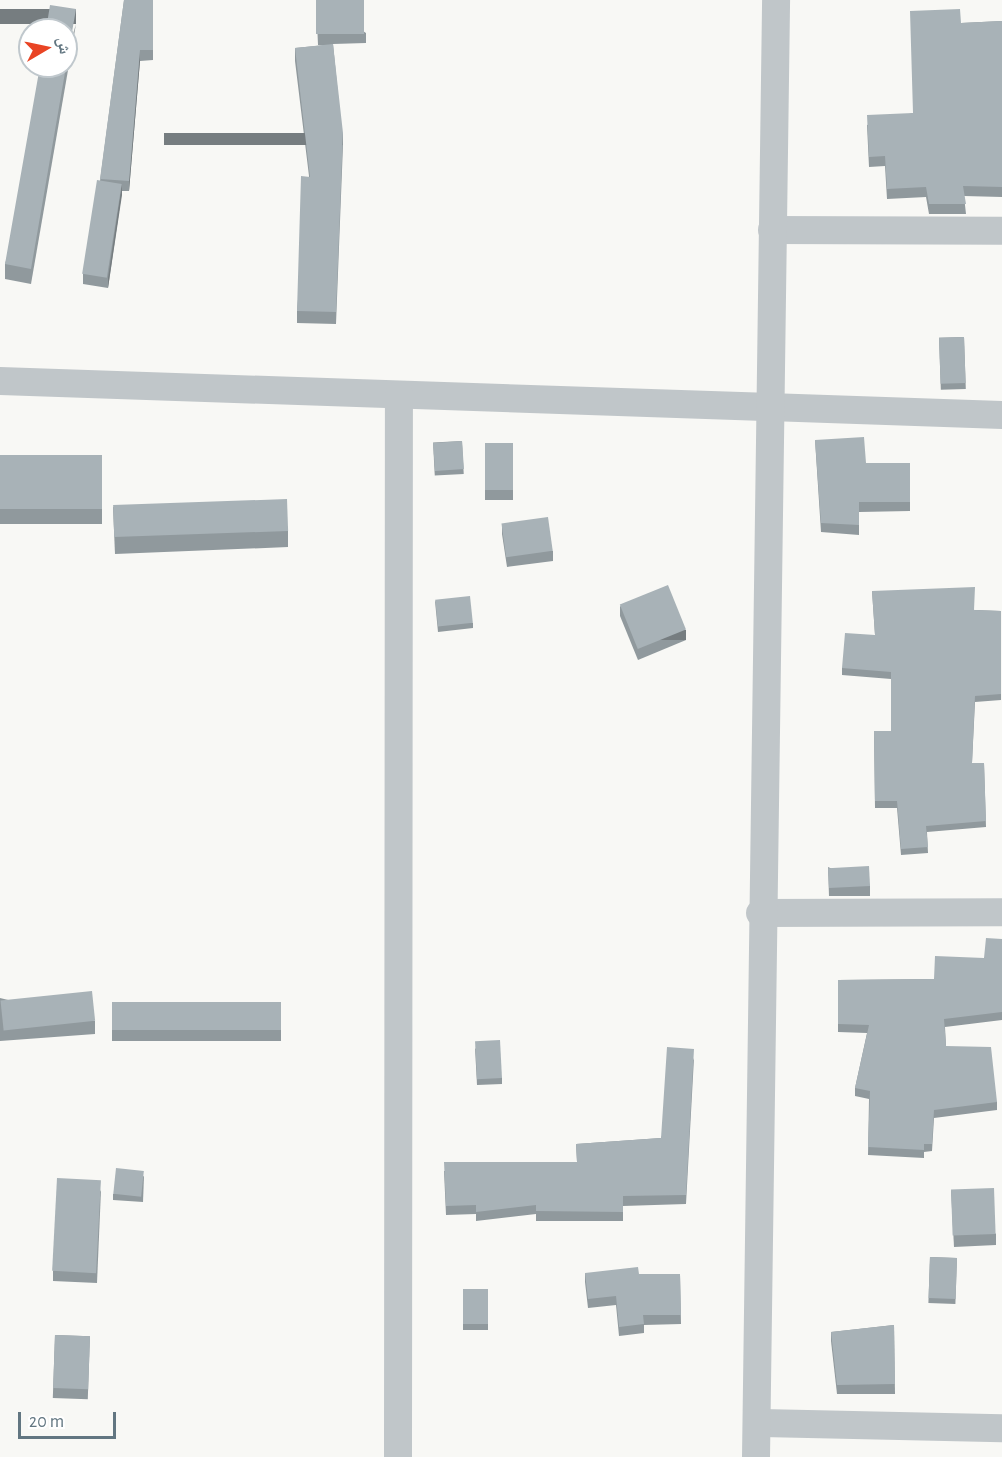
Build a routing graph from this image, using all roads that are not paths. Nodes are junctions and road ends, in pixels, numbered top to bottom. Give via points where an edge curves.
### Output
1 (776, 0) edge
2 (772, 230) junction
3 (1002, 231) edge
4 (0, 381) edge
5 (399, 395) junction
6 (767, 407) junction
7 (1002, 415) edge
8 (1002, 912) edge
9 (760, 914) junction
10 (757, 1423) junction
11 (1002, 1428) edge
12 (398, 1457) edge
13 (756, 1457) edge

1 - 2 street
2 - 3 street
2 - 6 street
4 - 5 street
5 - 6 street
5 - 12 street
6 - 7 street
6 - 9 street
8 - 9 street
9 - 10 street
10 - 11 street
10 - 13 street

